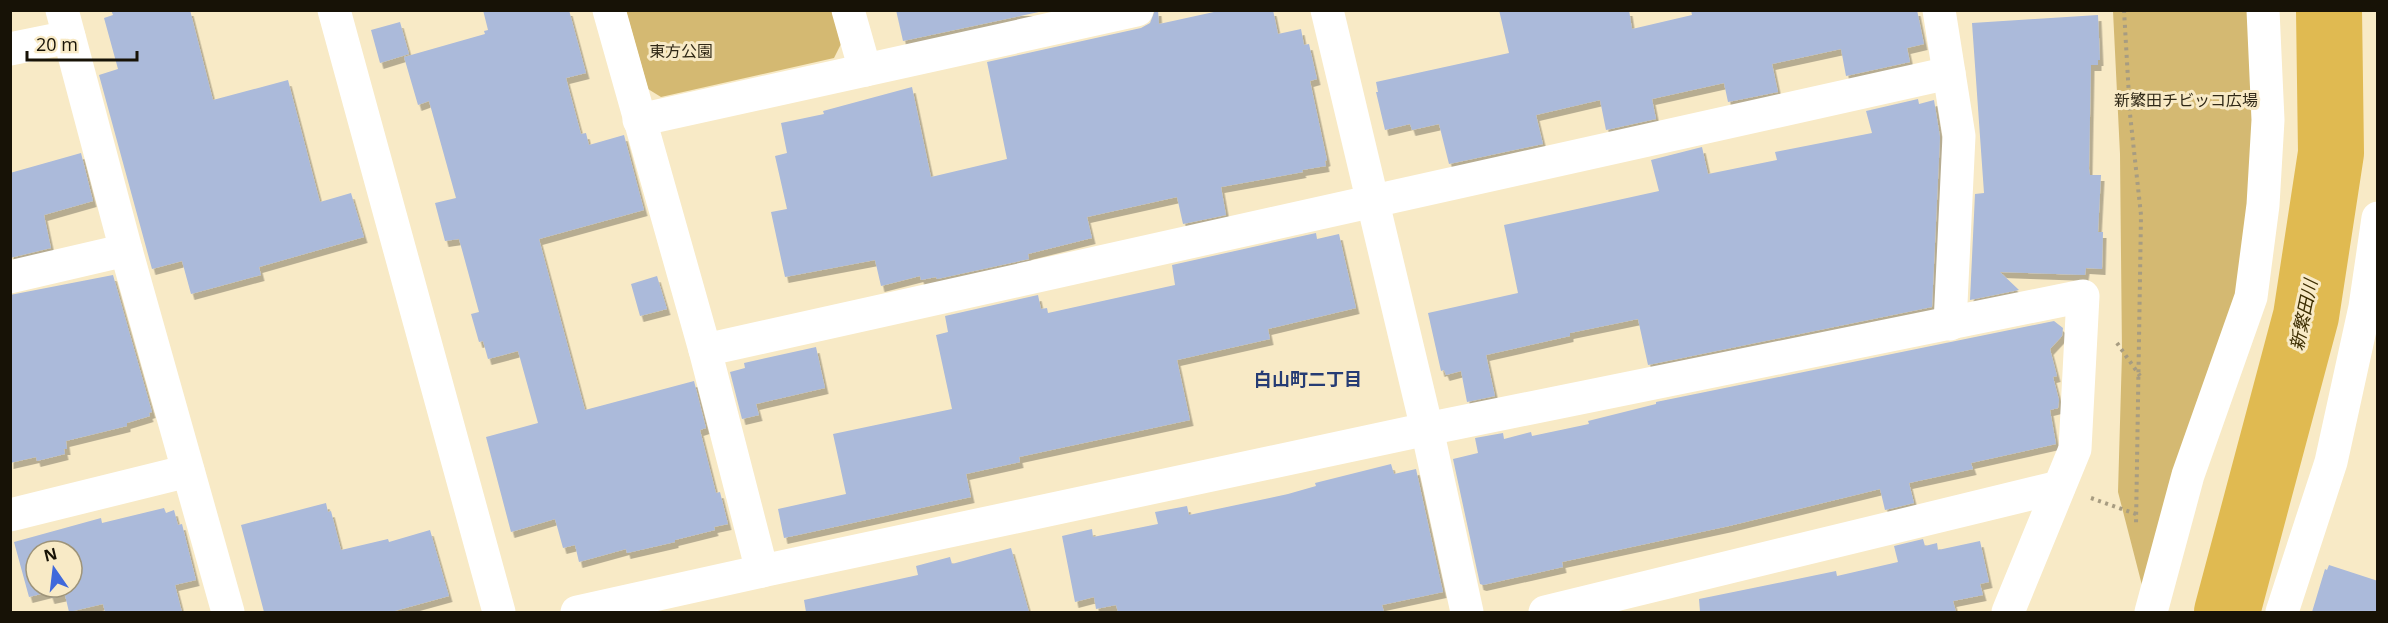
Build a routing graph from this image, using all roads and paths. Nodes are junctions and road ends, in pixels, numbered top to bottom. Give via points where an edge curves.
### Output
1 (334, 10) edge
2 (609, 10) edge
3 (848, 10) edge
4 (1137, 10) edge
5 (1327, 10) edge
6 (1939, 10) edge
7 (2124, 10) edge
8 (2263, 10) edge
9 (65, 24) edge
10 (10, 49) edge
11 (865, 70) junction
12 (1948, 73) junction
13 (639, 120) junction
14 (1373, 201) junction
15 (2378, 218) edge
16 (126, 250) junction
17 (10, 278) edge
18 (1950, 324) junction
19 (705, 350) junction
20 (1427, 429) junction
21 (188, 471) junction
22 (2060, 487) junction
23 (2136, 514) junction
24 (10, 515) edge
25 (2136, 534) dead end
26 (762, 571) junction
27 (228, 612) edge
28 (499, 612) edge
29 (577, 612) edge
30 (1467, 612) edge
31 (1545, 612) edge
32 (2008, 612) edge
33 (2151, 612) edge
34 (2282, 612) edge

1 - 28 street
2 - 13 street
3 - 11 street
4 - 11 street
5 - 14 street
6 - 12 street
7 - 23 path via 2141,215
8 - 33 street via 2268,120 2263,205 2251,297 2188,475
9 - 10 street
9 - 16 street
11 - 13 street
12 - 14 street
12 - 18 street via 1959,136
13 - 19 street
14 - 19 street
14 - 20 street
15 - 34 street via 2365,307 2331,462
16 - 17 street
16 - 21 street
18 - 20 street
18 - 22 street via 2083,296 2075,449
19 - 26 street
20 - 26 street
20 - 30 street
21 - 24 street
21 - 27 street
22 - 23 path
22 - 31 street
22 - 32 street
23 - 25 path
26 - 29 street

